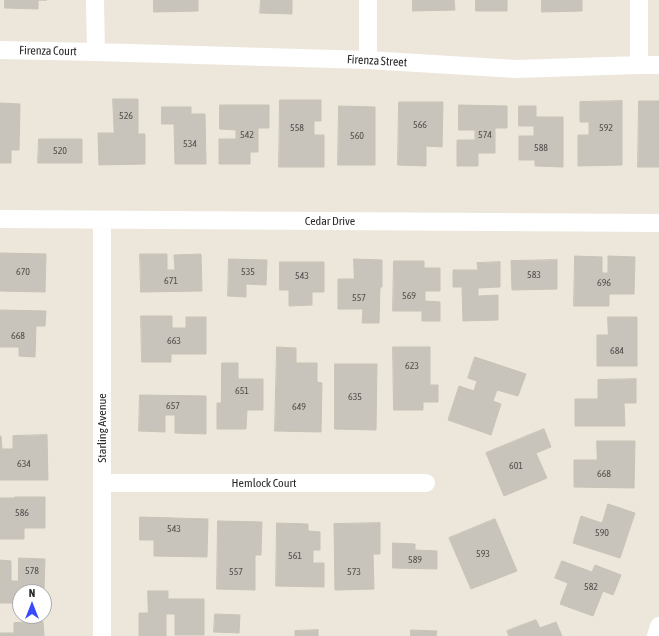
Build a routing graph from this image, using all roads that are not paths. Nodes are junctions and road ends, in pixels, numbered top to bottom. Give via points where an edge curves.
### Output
1 (96, 0) edge
2 (368, 0) edge
3 (639, 0) edge
4 (0, 50) edge
5 (96, 52) junction
6 (368, 60) junction
7 (639, 64) junction
8 (659, 65) edge
9 (0, 219) edge
10 (102, 220) junction
11 (659, 224) edge
12 (102, 484) junction
13 (426, 484) dead end
14 (659, 626) edge
15 (102, 636) edge
16 (656, 636) edge

1 - 5 street
2 - 6 street
3 - 7 street
4 - 5 street, Firenza Court
5 - 6 street, Firenza Street
6 - 7 street, Firenza Street via 516,70
7 - 8 street, Firenza Street
9 - 10 street, Cedar Drive
10 - 11 street, Cedar Drive
10 - 12 street, Starling Avenue
12 - 13 street, Hemlock Court
12 - 15 street, Starling Avenue
14 - 16 street

